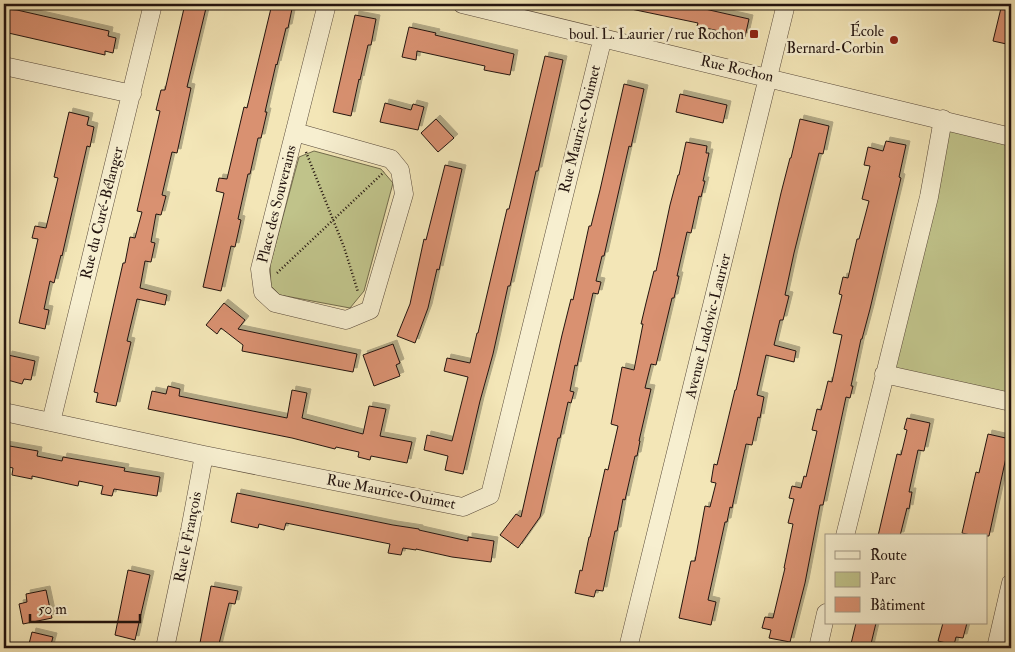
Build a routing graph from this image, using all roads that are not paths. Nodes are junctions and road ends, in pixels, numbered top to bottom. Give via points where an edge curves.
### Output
1 (153, 4) edge
2 (327, 4) edge
3 (462, 4) edge
4 (786, 4) edge
5 (603, 37) junction
6 (4, 66) edge
7 (769, 77) junction
8 (132, 94) junction
9 (943, 119) junction
10 (295, 132) junction
11 (1011, 136) edge
12 (884, 374) junction
13 (1011, 402) edge
14 (4, 412) edge
15 (51, 422) junction
16 (204, 454) junction
17 (845, 534) edge
18 (1011, 583) edge
19 (1009, 600) edge
20 (825, 617) edge
21 (166, 648) edge
22 (628, 648) edge
23 (818, 648) edge
24 (996, 648) edge

1 - 8 street, Rue du Curé-Bélanger
2 - 10 street
3 - 5 street, Rue Rochon
4 - 7 street, Avenue Ludovic-Laurier
5 - 7 street, Rue Rochon
5 - 16 street, Rue Maurice-Ouimet via 490,495 463,507
6 - 8 street
7 - 9 street, Rue Rochon
7 - 22 street, Avenue Ludovic-Laurier
8 - 15 street, Rue du Curé-Bélanger
9 - 11 street, Rue Rochon
9 - 12 street via 928,197
10 - 10 street, Place des Souverains via 391,159 400,170 404,194 370,310 346,320 275,303 263,292 260,268
12 - 13 street
12 - 17 street
14 - 15 street, Rue Maurice-Ouimet
15 - 16 street, Rue Maurice-Ouimet
16 - 21 street, Rue le François
18 - 19 street
19 - 24 street
20 - 23 street

